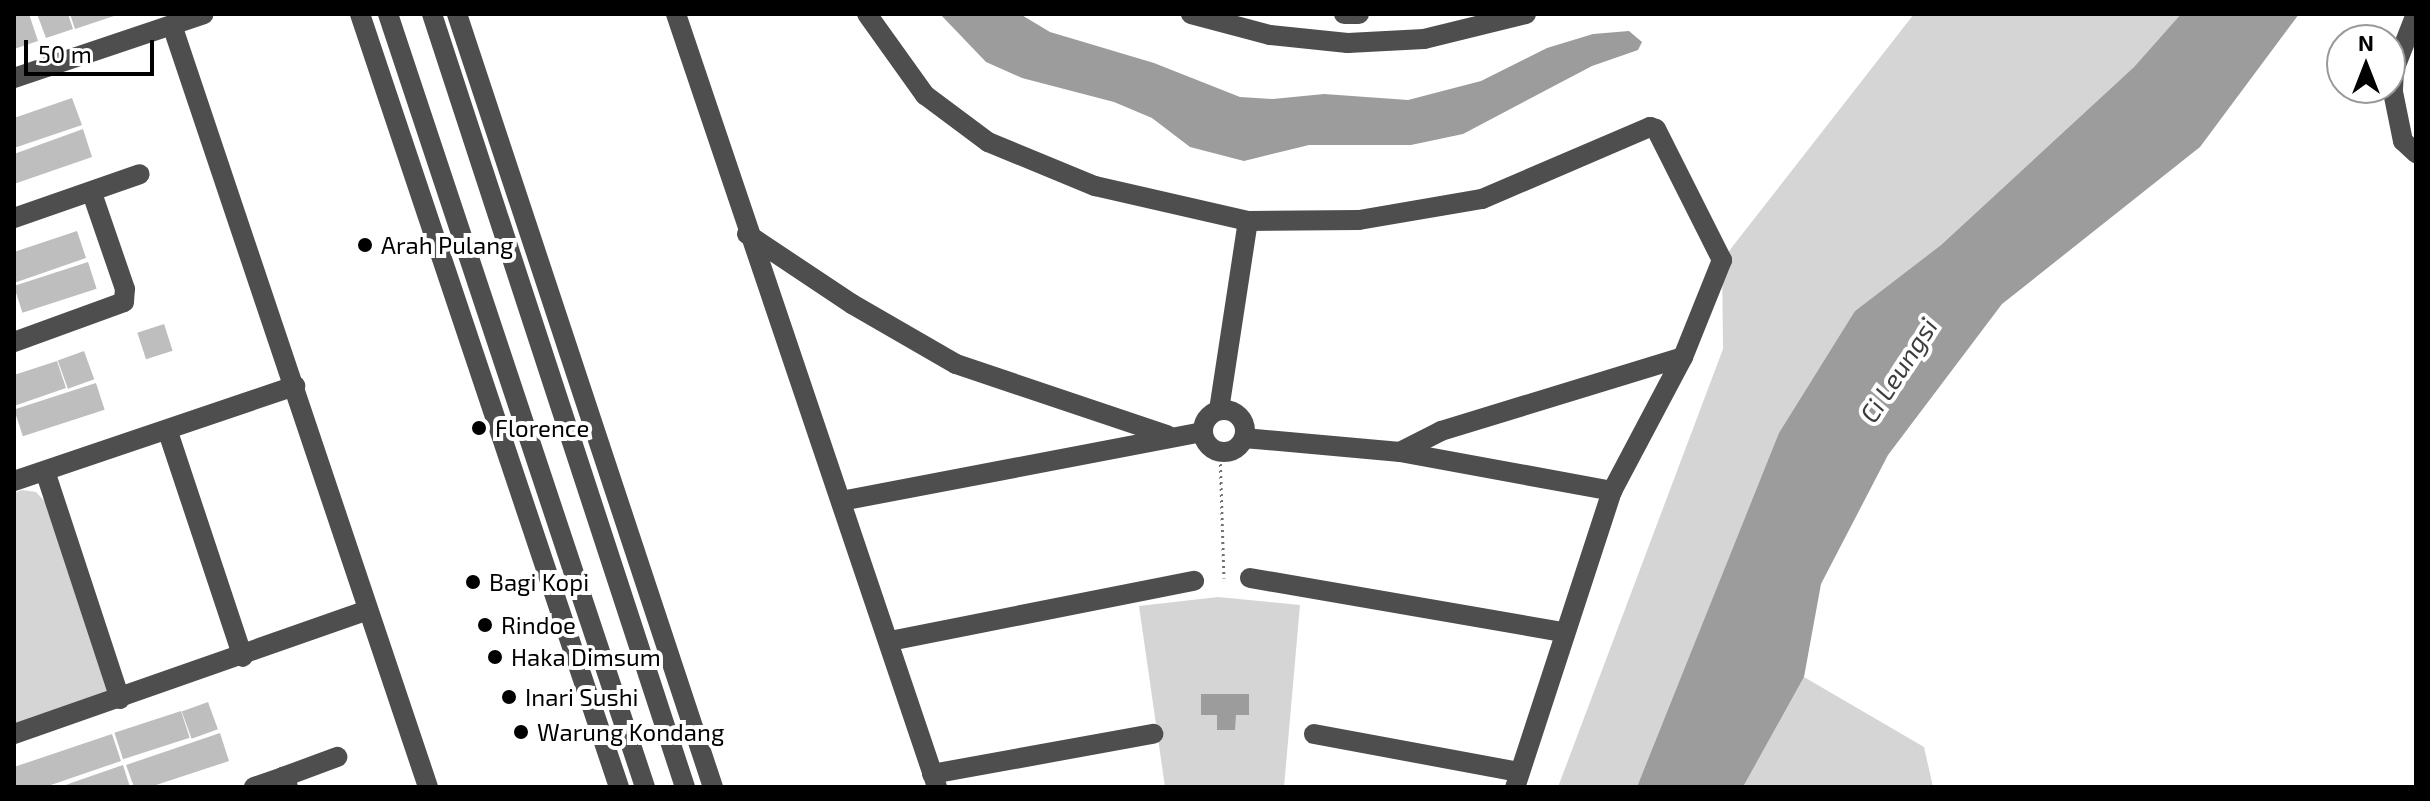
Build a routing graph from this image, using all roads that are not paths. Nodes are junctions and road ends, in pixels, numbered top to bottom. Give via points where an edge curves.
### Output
1 (204, 14) edge
2 (360, 14) edge
3 (388, 14) edge
4 (432, 14) edge
5 (457, 14) edge
6 (676, 14) edge
7 (867, 14) edge
8 (1191, 14) edge
9 (1344, 14) edge
10 (1359, 14) edge
11 (1526, 14) edge
12 (2416, 14) edge
13 (172, 25) junction
14 (2411, 41) edge
15 (14, 78) edge
16 (2416, 153) edge
17 (140, 174) dead end
18 (92, 193) junction
19 (14, 218) edge
20 (1248, 221) junction
21 (747, 234) junction
22 (464, 241) junction
23 (447, 271) junction
24 (14, 342) edge
25 (1683, 357) junction
26 (295, 386) junction
27 (1219, 410) junction
28 (168, 432) junction
29 (1202, 432) junction
30 (1167, 435) junction
31 (1244, 438) junction
32 (1400, 452) junction
33 (45, 471) junction
34 (14, 481) edge
35 (1612, 491) junction
36 (841, 501) junction
37 (1250, 578) road end
38 (1194, 581) road end
39 (368, 610) junction
40 (560, 614) junction
41 (1564, 632) junction
42 (594, 636) junction
43 (890, 641) junction
44 (664, 643) junction
45 (243, 657) junction
46 (649, 674) junction
47 (120, 699) junction
48 (14, 734) edge
49 (1153, 734) dead end
50 (1314, 734) dead end
51 (337, 757) dead end
52 (1518, 779) edge
53 (934, 780) edge
54 (286, 782) edge
55 (254, 787) edge
56 (428, 787) edge
57 (619, 787) edge
58 (645, 787) edge
59 (685, 787) edge
60 (713, 787) edge

1 - 13 street
2 - 23 street
3 - 22 street
4 - 46 street
5 - 44 street
6 - 21 street
7 - 20 street via 925,95 988,142 1095,186
8 - 11 street via 1270,35 1348,43 1424,39
9 - 10 street
12 - 14 street
13 - 15 street
13 - 26 street
14 - 16 street via 2394,70 2393,92 2403,141
17 - 18 street
18 - 19 street
18 - 24 street via 125,289 124,302
20 - 25 street via 1359,220 1482,199 1650,127 1656,129 1722,260
20 - 27 street
21 - 30 street via 956,364
21 - 36 street
22 - 23 street
22 - 42 street
23 - 40 street
25 - 32 street via 1441,431
25 - 35 street
26 - 28 street
26 - 39 street
27 - 29 street via 1207,418
27 - 31 street via 1234,412 1244,423
28 - 33 street
28 - 45 street
29 - 30 street
29 - 31 street via 1207,445 1220,452 1235,449
30 - 36 street
31 - 32 street
32 - 35 street
33 - 34 street
33 - 47 street
35 - 41 street
36 - 43 street
37 - 41 street
38 - 43 street
39 - 45 street
39 - 56 street
40 - 42 street
40 - 57 street
41 - 52 street
42 - 58 street
43 - 53 street
44 - 46 street
44 - 60 street
45 - 47 street
46 - 59 street
47 - 48 street
49 - 53 street
50 - 52 street
51 - 54 street
54 - 55 street

